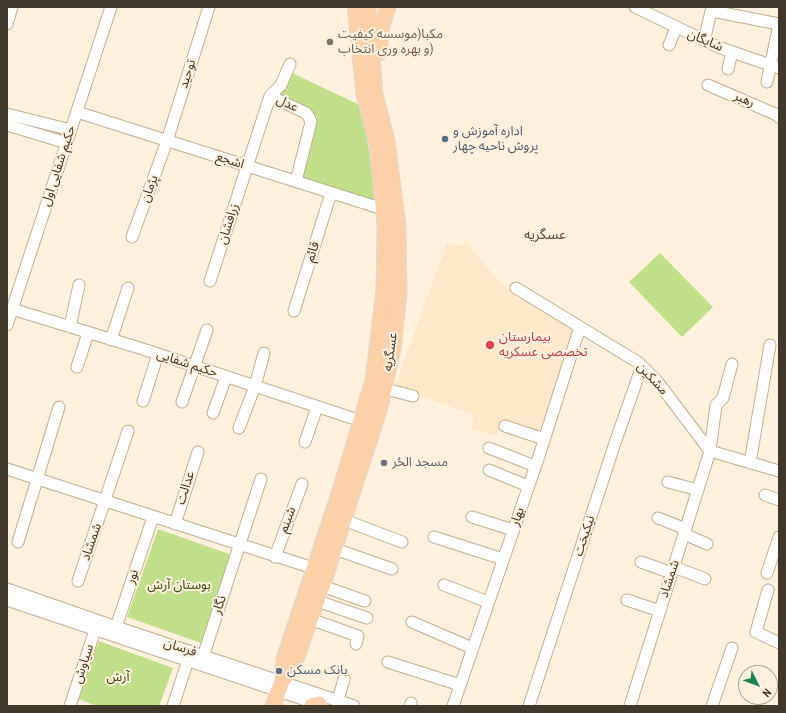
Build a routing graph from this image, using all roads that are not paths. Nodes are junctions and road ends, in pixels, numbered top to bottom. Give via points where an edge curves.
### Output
1 (12, 7) edge
2 (111, 7) edge
3 (209, 7) edge
4 (344, 7) edge
5 (355, 7) edge
6 (368, 7) edge
7 (388, 7) edge
8 (635, 7) edge
9 (712, 9) edge
10 (7, 24) edge
11 (356, 25) junction
12 (676, 28) junction
13 (704, 41) junction
14 (669, 46) dead end
15 (732, 52) junction
16 (290, 64) dead end
17 (775, 66) edge
18 (728, 69) dead end
19 (767, 82) dead end
20 (708, 85) dead end
21 (376, 94) junction
22 (270, 96) junction
23 (77, 112) junction
24 (7, 114) edge
25 (779, 117) edge
26 (7, 125) edge
27 (71, 130) junction
28 (167, 141) junction
29 (67, 143) junction
30 (248, 166) junction
31 (296, 182) junction
32 (331, 193) junction
33 (383, 209) junction
34 (132, 237) dead end
35 (210, 281) dead end
36 (79, 285) dead end
37 (128, 288) dead end
38 (516, 288) dead end
39 (12, 309) junction
40 (294, 311) dead end
41 (7, 325) edge
42 (70, 327) junction
43 (580, 327) junction
44 (208, 330) dead end
45 (88, 332) junction
46 (111, 340) junction
47 (770, 345) dead end
48 (264, 353) dead end
49 (158, 354) junction
50 (732, 364) dead end
51 (194, 366) junction
52 (642, 366) junction
53 (76, 367) dead end
54 (226, 377) junction
55 (255, 386) junction
56 (386, 389) junction
57 (413, 396) dead end
58 (143, 401) dead end
59 (182, 402) dead end
60 (59, 407) dead end
61 (317, 407) junction
62 (213, 412) dead end
63 (362, 421) junction
64 (505, 426) dead end
65 (238, 428) dead end
66 (128, 431) dead end
67 (544, 439) junction
68 (305, 442) dead end
69 (488, 448) dead end
70 (710, 451) junction
71 (198, 452) dead end
72 (750, 463) junction
73 (535, 466) junction
74 (7, 469) edge
75 (489, 470) dead end
76 (779, 471) edge
77 (37, 479) junction
78 (262, 479) dead end
79 (668, 482) dead end
80 (302, 484) dead end
81 (528, 486) junction
82 (698, 490) junction
83 (765, 495) dead end
84 (779, 500) edge
85 (106, 502) junction
86 (153, 517) junction
87 (472, 517) dead end
88 (658, 518) dead end
89 (344, 520) junction
90 (175, 524) junction
91 (513, 530) junction
92 (685, 531) junction
93 (434, 537) dead end
94 (779, 537) edge
95 (18, 542) dead end
96 (402, 542) dead end
97 (707, 544) dead end
98 (240, 546) junction
99 (335, 548) junction
100 (275, 557) junction
101 (503, 559) junction
102 (641, 562) dead end
103 (313, 568) junction
104 (392, 570) dead end
105 (673, 570) junction
106 (767, 573) dead end
107 (705, 579) dead end
108 (78, 581) dead end
109 (444, 585) dead end
110 (322, 586) junction
111 (7, 589) edge
112 (768, 590) dead end
113 (7, 600) edge
114 (627, 600) dead end
115 (317, 601) junction
116 (365, 601) dead end
117 (488, 602) junction
118 (660, 611) junction
119 (367, 618) dead end
120 (310, 619) junction
121 (412, 622) dead end
122 (97, 626) junction
123 (115, 632) junction
124 (779, 643) edge
125 (356, 644) dead end
126 (472, 648) junction
127 (732, 648) dead end
128 (189, 656) junction
129 (201, 660) junction
130 (388, 662) dead end
131 (344, 679) dead end
132 (460, 685) junction
133 (280, 686) junction
134 (338, 700) junction
135 (319, 705) edge
136 (70, 706) edge
137 (173, 706) edge
138 (273, 706) edge
139 (354, 706) edge
140 (453, 706) edge
141 (528, 706) edge
142 (630, 706) edge
143 (712, 706) edge

1 - 10 street
2 - 23 street, حکیم شفایی اول
3 - 28 street, توحید
4 - 11 main road
5 - 11 main road, عسگریه
6 - 21 main road, عسگریه
7 - 21 main road via 382,26
8 - 12 street, شایگان
9 - 13 street
9 - 17 street via 779,24
11 - 33 main road, عسگریه via 364,94 377,144
12 - 13 street, شایگان
12 - 14 street
13 - 15 street, شایگان
15 - 17 street, شایگان
15 - 18 street
16 - 22 street via 280,85
17 - 19 street
20 - 25 street, رهبر
21 - 56 main road, عسگریه via 387,141 398,226 399,293
22 - 30 street, عدل
22 - 31 street, عدل via 306,113 309,117
23 - 27 street, حکیم شفایی اول
23 - 28 street, اشجع
24 - 27 street
26 - 29 street
27 - 29 street, حکیم شفایی اول
28 - 30 street, اشجع
28 - 34 street, پژمان
29 - 39 street, حکیم شفایی اول
30 - 31 street, اشجع
30 - 35 street, زرافشان
31 - 32 street, اشجع
32 - 33 street, اشجع
32 - 40 street, قائم
33 - 63 main road, عسگریه via 384,290 373,380
36 - 42 street
37 - 46 street
38 - 43 street, مشکین
39 - 41 street, حکیم شفایی اول
39 - 42 street, حکیم شفایی
42 - 45 street, حکیم شفایی
43 - 52 street, مشکین
43 - 67 street, بهار
44 - 51 street
45 - 46 street, حکیم شفایی
45 - 53 street
46 - 49 street, حکیم شفایی
47 - 72 street
48 - 55 street
49 - 51 street, حکیم شفایی
49 - 58 street
50 - 70 street, شمشاد via 723,398 716,405
51 - 54 street, حکیم شفایی
51 - 59 street
52 - 70 street, مشکین via 657,380
52 - 141 street, نیکبخت
54 - 55 street, حکیم شفایی
54 - 62 street
55 - 61 street, حکیم شفایی
55 - 65 street
56 - 57 street
56 - 89 main road, عسگریه
60 - 77 street
61 - 63 street, حکیم شفایی
61 - 68 street
63 - 103 main road, عسگریه
64 - 67 street
66 - 85 street
67 - 73 street, بهار
69 - 73 street
70 - 72 street
70 - 82 street, شمشاد
71 - 90 street, عدالت
72 - 76 street
73 - 81 street, بهار
74 - 77 street
75 - 81 street
77 - 85 street
77 - 95 street
78 - 98 street, نگار
79 - 82 street
80 - 100 street, شبنم
81 - 91 street, بهار
82 - 92 street, شمشاد
83 - 84 street
85 - 86 street
85 - 108 street, شمشاد
86 - 90 street
86 - 123 street, نور
87 - 91 street
88 - 92 street
89 - 96 street
89 - 99 main road, عسگریه
90 - 98 street
91 - 101 street, بهار
92 - 97 street
92 - 105 street, شمشاد
93 - 101 street
94 - 106 street
98 - 100 street
98 - 129 street, نگار
99 - 104 street
99 - 110 main road, عسگریه
100 - 103 street
101 - 117 street, بهار
102 - 105 street
103 - 133 main road, عسگریه via 284,659
105 - 107 street
105 - 118 street, شمشاد
109 - 117 street
110 - 115 main road, عسگریه
110 - 116 street
111 - 122 street, فرسان
112 - 124 street via 756,632
113 - 122 street, فرسان
114 - 118 street
115 - 119 street
115 - 120 main road, عسگریه
117 - 126 street, بهار
118 - 142 street, شمشاد
120 - 125 street via 358,636
120 - 133 main road, عسگریه via 294,665
121 - 126 street
122 - 123 street, فرسان
122 - 136 street, سیاوش
123 - 128 street, فرسان
126 - 132 street, بهار
127 - 143 street
128 - 129 street, فرسان
128 - 137 street
129 - 133 street, فرسان
130 - 132 street
131 - 134 street
132 - 140 street, بهار
133 - 134 street, فرسان
133 - 135 street, فرسان
133 - 138 main road, عسگریه
134 - 139 street, فرسان

